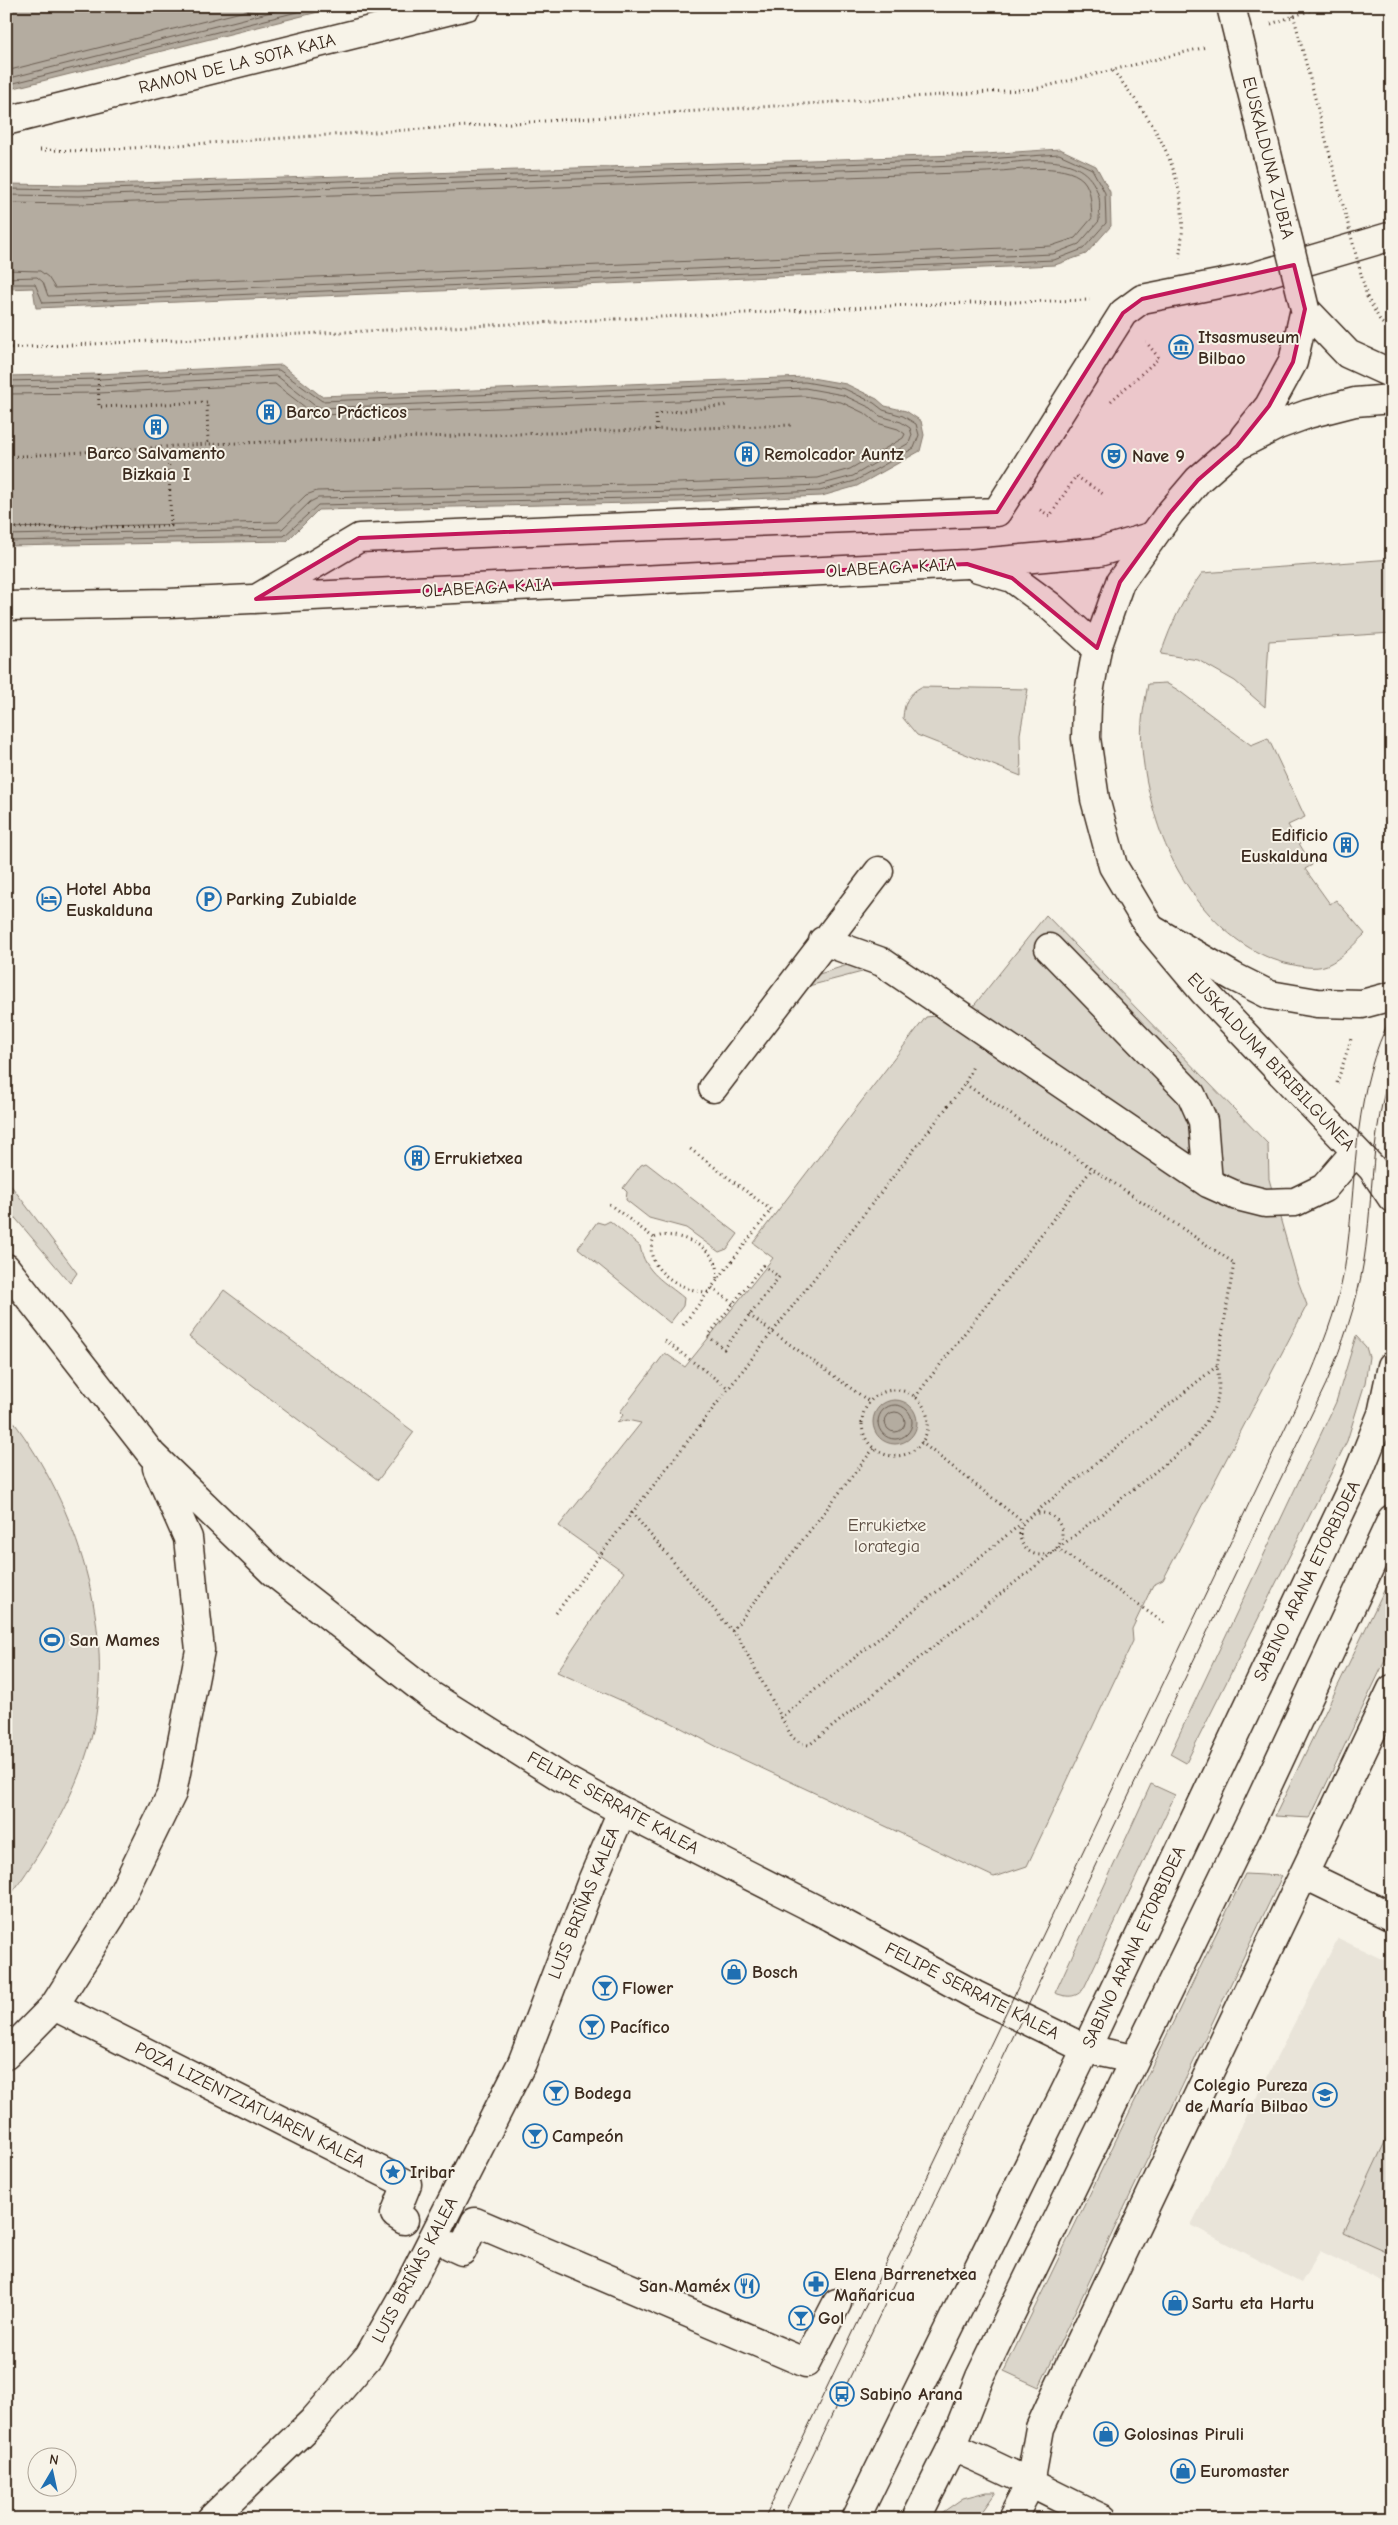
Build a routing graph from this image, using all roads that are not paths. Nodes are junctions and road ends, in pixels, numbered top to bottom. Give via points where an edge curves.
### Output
1 (467, 6) edge
2 (1232, 6) edge
3 (6, 121) edge
4 (1392, 236) edge
5 (1305, 309) junction
6 (1392, 374) edge
7 (1392, 399) edge
8 (1237, 446) junction
9 (1153, 536) junction
10 (967, 564) junction
11 (256, 599) junction
12 (6, 606) edge
13 (1097, 648) junction
14 (879, 871) dead end
15 (1150, 928) junction
16 (823, 941) junction
17 (1049, 948) dead end
18 (1392, 996) edge
19 (713, 1088) dead end
20 (1356, 1152) junction
21 (1208, 1184) junction
22 (1392, 1198) edge
23 (6, 1268) edge
24 (1392, 1366) edge
25 (152, 1455) junction
26 (1392, 1519) edge
27 (1392, 1689) edge
28 (622, 1811) junction
29 (1305, 1875) junction
30 (1392, 1917) edge
31 (54, 2006) junction
32 (1086, 2049) junction
33 (6, 2056) edge
34 (1133, 2059) junction
35 (404, 2220) dead end
36 (451, 2246) dead end
37 (837, 2303) dead end
38 (952, 2447) junction
39 (1030, 2484) junction
40 (211, 2519) edge
41 (855, 2519) edge
42 (916, 2519) edge
43 (1012, 2519) edge
44 (1103, 2519) edge

1 - 3 street, RAMON DE LA SOTA KAIA
2 - 5 street, EUSKALDUNA ZUBIA, bridge
4 - 11 street via 1249,278 1142,299 1123,313 997,512 359,538
5 - 6 street via 1348,354
5 - 8 street, EUSKALDUNA ZUBIA via 1293,362 1269,406
7 - 8 street, EUSKALDUNA BIRIBILGUNEA via 1355,402 1308,414
8 - 9 street, EUSKALDUNA BIRIBILGUNEA via 1198,480
9 - 10 street, OLABEAGA KAIA via 1099,552
9 - 13 street, EUSKALDUNA BIRIBILGUNEA via 1120,582
10 - 11 street, OLABEAGA KAIA
10 - 13 street, OLABEAGA KAIA via 1012,578 1050,606
11 - 12 street, OLABEAGA KAIA
13 - 15 street, EUSKALDUNA BIRIBILGUNEA via 1087,704 1086,738 1095,799 1113,866
14 - 16 street
15 - 18 street, EUSKALDUNA BIRIBILGUNEA via 1270,995 1317,1003 1362,1004
15 - 20 street, EUSKALDUNA BIRIBILGUNEA via 1203,991
16 - 19 street
16 - 21 street via 882,962
17 - 21 street via 1191,1094 1203,1122
20 - 21 street via 1324,1188 1295,1202 1265,1203
20 - 22 street, EUSKALDUNA BIRIBILGUNEA via 1372,1168
23 - 25 street
24 - 32 street, SABINO ARANA ETORBIDEA via 1382,1414 1356,1479
25 - 28 street, FELIPE SERRATE KALEA via 273,1572 430,1696 562,1778
25 - 31 street via 188,1538 200,1650 172,1793 112,1915
26 - 34 street via 1255,1812
27 - 29 street
28 - 32 street, FELIPE SERRATE KALEA
28 - 40 street, LUIS BRIÑAS KALEA via 522,2063 369,2356 313,2421
29 - 30 street
29 - 39 street via 1040,2428
31 - 33 street
31 - 35 street, POZA LIZENTZIATUAREN KALEA via 407,2184 395,2214
32 - 34 street, FELIPE SERRATE KALEA
32 - 41 street, SABINO ARANA ETORBIDEA
34 - 38 street via 980,2377
36 - 37 street via 462,2252 475,2222 806,2363
38 - 39 street
38 - 42 street
39 - 43 street
39 - 44 street

